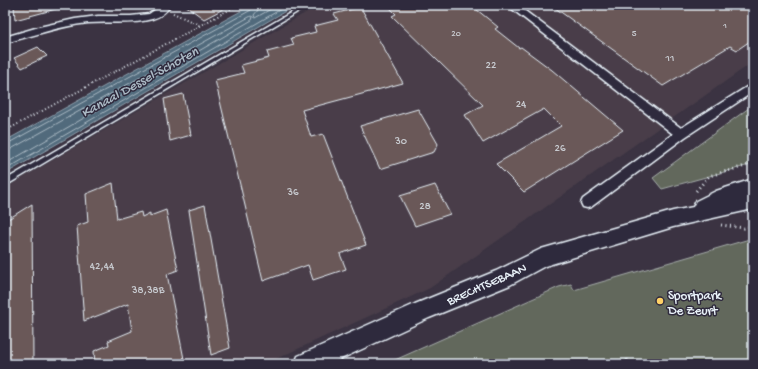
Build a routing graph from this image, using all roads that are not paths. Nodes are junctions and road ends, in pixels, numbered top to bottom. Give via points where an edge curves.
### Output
1 (307, 5) edge
2 (511, 5) edge
3 (166, 7) edge
4 (5, 40) edge
5 (753, 87) edge
6 (681, 134) junction
7 (5, 183) edge
8 (753, 186) edge
9 (753, 201) edge
10 (587, 203) dead end
11 (673, 219) junction
12 (306, 364) edge

1 - 7 lane
2 - 6 street
3 - 4 street via 152,17 97,19 59,25
5 - 6 street
6 - 10 street
8 - 11 main road, BRECHTSEBAAN via 722,196
9 - 11 main road, BRECHTSEBAAN
11 - 12 main road, BRECHTSEBAAN via 541,258 503,278 422,311

